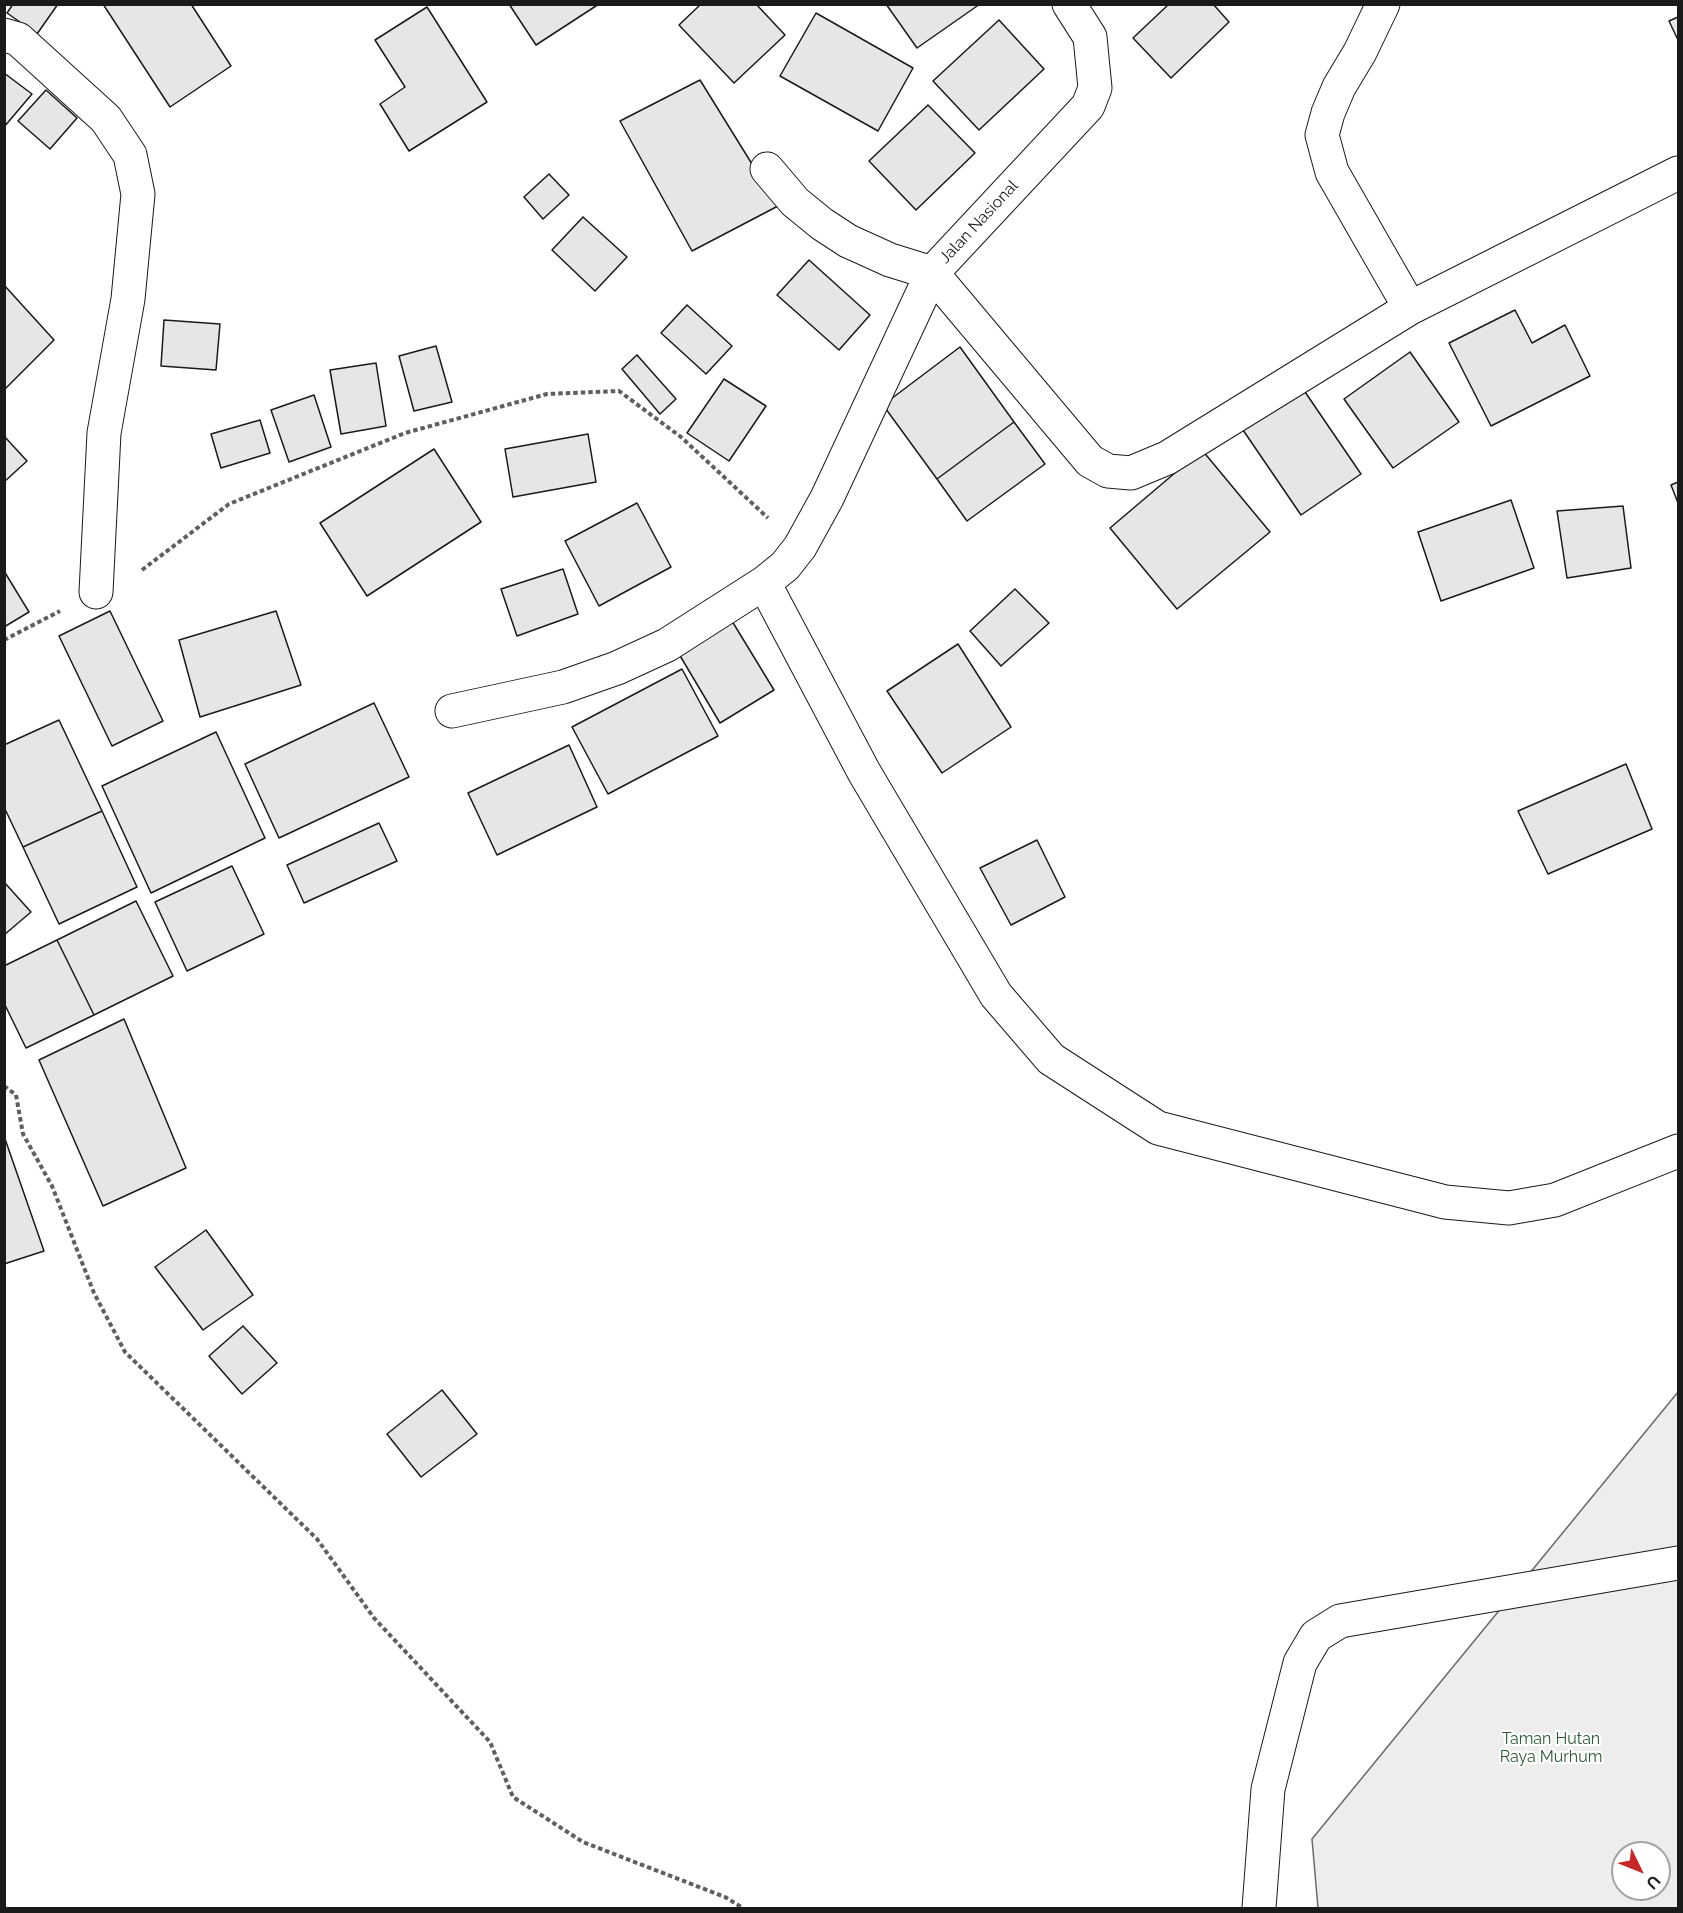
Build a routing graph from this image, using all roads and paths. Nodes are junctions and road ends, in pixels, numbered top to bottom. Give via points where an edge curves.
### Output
1 (1069, 4) edge
2 (1383, 4) edge
3 (4, 35) edge
4 (767, 169) dead end
5 (1678, 173) edge
6 (932, 273) junction
7 (1410, 308) junction
8 (800, 548) junction
9 (764, 583) junction
10 (96, 592) junction
11 (4, 640) edge
12 (452, 711) dead end
13 (4, 1086) edge
14 (1678, 1151) edge
15 (1678, 1563) edge
16 (743, 1908) edge
17 (1259, 1908) edge

1 - 6 street, Jalan Nasional via 1090,37 1095,88 1088,106
2 - 7 street via 1339,87 1322,135 1332,172
3 - 10 street via 18,39 106,118 130,155 138,194 128,299 104,433
4 - 6 street, Jalan Nasional via 795,202 848,241
5 - 7 street
6 - 7 street via 1090,461 1108,471 1131,473 1167,458
6 - 8 street
8 - 9 street
8 - 10 path via 681,437 619,391 547,394 405,433 229,504 143,569
9 - 12 street via 667,645 617,668 563,687
9 - 14 street via 864,772 996,995 1051,1059 1158,1128 1445,1202 1509,1208 1556,1200
10 - 11 path
13 - 16 path via 16,1095 23,1134 52,1186 94,1293 125,1352 317,1539 374,1618 490,1742 513,1797 583,1842 725,1897
15 - 17 street via 1340,1621 1316,1636 1300,1663 1268,1789

